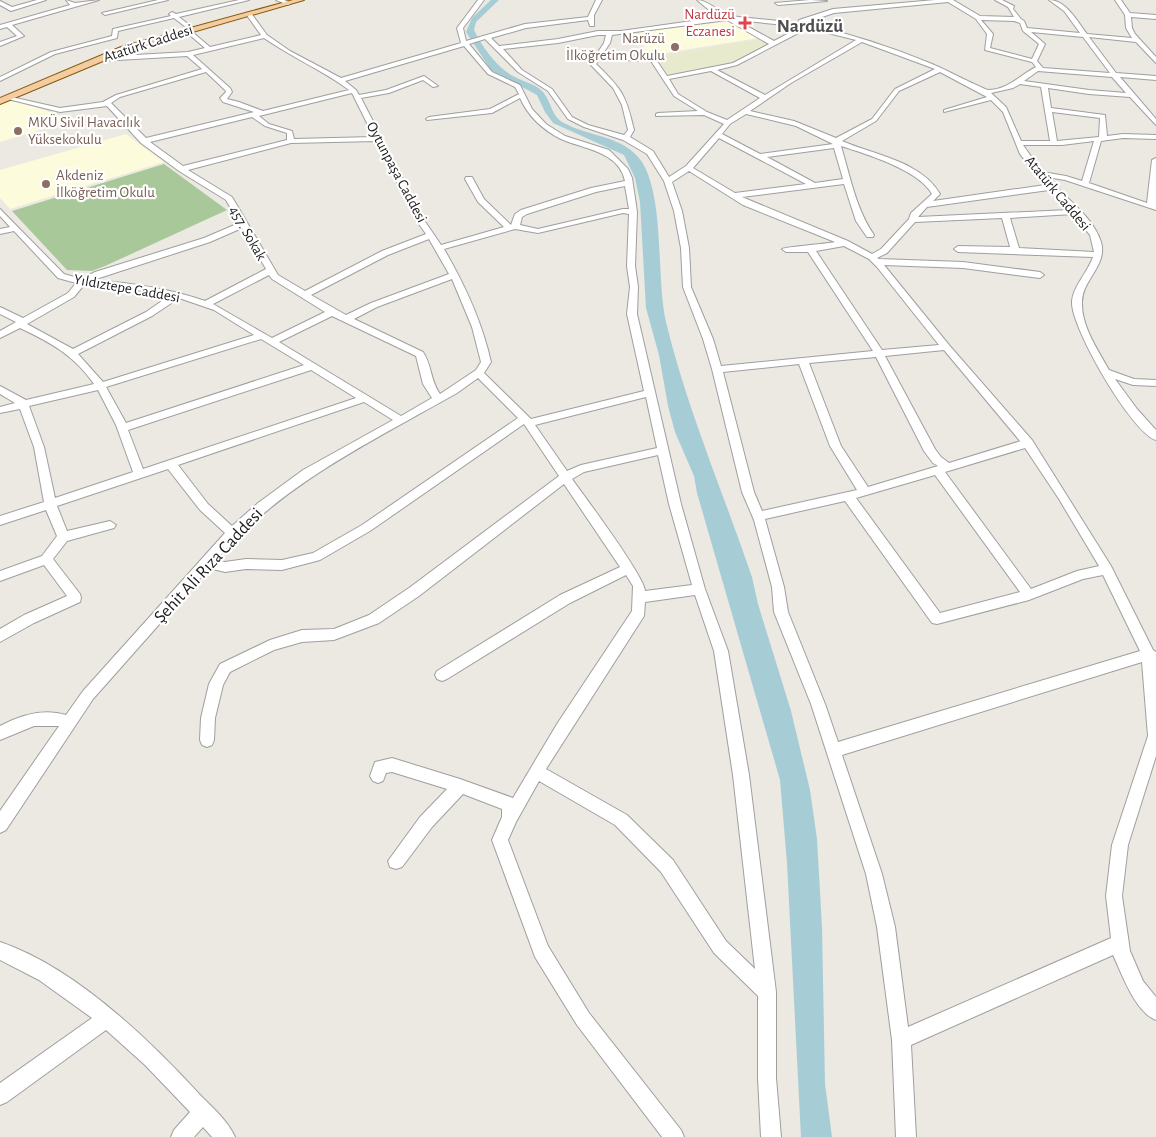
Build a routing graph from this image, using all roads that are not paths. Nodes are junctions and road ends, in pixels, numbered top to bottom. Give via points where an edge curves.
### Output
1 (43, 0) edge
2 (66, 0) edge
3 (96, 0) edge
4 (246, 0) edge
5 (279, 0) edge
6 (301, 0) edge
7 (481, 0) edge
8 (599, 0) edge
9 (700, 0) edge
10 (876, 0) edge
11 (949, 0) edge
12 (998, 0) edge
13 (1052, 0) edge
14 (1118, 0) edge
15 (824, 1) edge
16 (163, 2) edge
17 (922, 2) edge
18 (0, 3) edge
19 (778, 3) dead end
20 (288, 4) junction
21 (74, 5) junction
22 (890, 7) junction
23 (833, 10) junction
24 (168, 11) dead end
25 (105, 13) dead end
26 (249, 14) junction
27 (1128, 15) junction
28 (176, 16) junction
29 (1156, 17) edge
30 (590, 18) junction
31 (728, 18) junction
32 (979, 18) junction
33 (1018, 19) junction
34 (8, 24) junction
35 (803, 25) junction
36 (0, 27) edge
37 (189, 30) junction
38 (1026, 30) junction
39 (598, 33) junction
40 (609, 33) junction
41 (1086, 35) junction
42 (265, 36) junction
43 (486, 37) junction
44 (861, 40) junction
45 (1137, 40) junction
46 (464, 43) junction
47 (0, 44) edge
48 (774, 44) junction
49 (497, 48) junction
50 (1146, 49) junction
51 (210, 50) junction
52 (1156, 51) edge
53 (188, 54) junction
54 (598, 57) junction
55 (100, 59) junction
56 (1034, 60) junction
57 (1156, 60) edge
58 (1041, 69) junction
59 (207, 70) junction
60 (713, 70) junction
61 (939, 70) junction
62 (1116, 76) junction
63 (666, 78) junction
64 (1156, 78) edge
65 (0, 79) edge
66 (341, 80) junction
67 (1021, 82) junction
68 (435, 86) dead end
69 (1044, 86) junction
70 (356, 94) junction
71 (990, 94) junction
72 (1132, 95) junction
73 (524, 97) junction
74 (765, 98) junction
75 (4, 100) edge
76 (106, 103) junction
77 (1048, 110) junction
78 (946, 111) dead end
79 (746, 112) junction
80 (705, 113) junction
81 (253, 115) junction
82 (658, 115) dead end
83 (428, 119) dead end
84 (728, 123) junction
85 (1156, 124) edge
86 (720, 135) junction
87 (1156, 137) edge
88 (626, 138) junction
89 (378, 139) junction
90 (1100, 139) junction
91 (144, 141) junction
92 (291, 141) junction
93 (1018, 142) junction
94 (837, 143) junction
95 (1054, 143) junction
96 (760, 156) junction
97 (1156, 160) edge
98 (689, 168) junction
99 (182, 169) junction
100 (1039, 174) junction
101 (469, 179) dead end
102 (668, 181) junction
103 (846, 181) junction
104 (628, 183) junction
105 (812, 184) junction
106 (1085, 184) junction
107 (1051, 188) junction
108 (732, 196) junction
109 (924, 205) junction
110 (1153, 207) edge
111 (0, 211) edge
112 (632, 212) junction
113 (1074, 212) junction
114 (1006, 216) junction
115 (913, 220) junction
116 (243, 224) junction
117 (513, 227) junction
118 (14, 228) junction
119 (0, 232) edge
120 (432, 235) junction
121 (870, 235) dead end
122 (845, 243) junction
123 (439, 248) junction
124 (786, 249) dead end
125 (811, 249) junction
126 (958, 249) dead end
127 (1015, 250) junction
128 (1098, 255) junction
129 (874, 259) junction
130 (270, 272) junction
131 (453, 276) junction
132 (1040, 276) dead end
133 (82, 282) junction
134 (177, 295) junction
135 (303, 296) junction
136 (205, 304) junction
137 (0, 310) edge
138 (332, 312) junction
139 (346, 319) junction
140 (22, 323) junction
141 (0, 335) edge
142 (263, 335) junction
143 (273, 341) junction
144 (946, 347) junction
145 (72, 353) junction
146 (879, 353) junction
147 (803, 360) junction
148 (312, 366) junction
149 (717, 369) junction
150 (1107, 372) junction
151 (478, 373) junction
152 (1156, 383) edge
153 (99, 386) junction
154 (0, 389) edge
155 (650, 393) junction
156 (366, 398) junction
157 (438, 399) junction
158 (23, 404) junction
159 (0, 410) edge
160 (400, 420) junction
161 (527, 420) junction
162 (124, 428) junction
163 (1156, 436) edge
164 (1028, 443) junction
165 (664, 450) junction
166 (171, 464) junction
167 (943, 469) junction
168 (139, 473) junction
169 (566, 477) junction
170 (865, 492) junction
171 (848, 496) junction
172 (50, 504) junction
173 (758, 516) junction
174 (0, 521) edge
175 (110, 524) dead end
176 (232, 533) junction
177 (63, 537) junction
178 (46, 558) junction
179 (206, 562) junction
180 (629, 568) junction
181 (1106, 569) junction
182 (0, 576) edge
183 (699, 588) junction
184 (1029, 595) junction
185 (641, 597) junction
186 (0, 636) edge
187 (1153, 655) edge
188 (442, 675) dead end
189 (69, 722) junction
190 (0, 733) edge
191 (207, 740) dead end
192 (832, 751) junction
193 (537, 772) junction
194 (378, 776) dead end
195 (460, 786) junction
196 (510, 817) junction
197 (0, 825) edge
198 (396, 862) dead end
199 (1120, 943) junction
200 (0, 951) edge
201 (767, 992) junction
202 (1156, 1011) edge
203 (108, 1017) junction
204 (901, 1040) junction
205 (0, 1095) edge
206 (204, 1112) junction
207 (181, 1137) edge
208 (226, 1137) edge
209 (674, 1137) edge
210 (771, 1137) edge
211 (906, 1137) edge

1 - 18 street via 10,9
2 - 21 street
3 - 21 street
4 - 28 street
5 - 20 street
6 - 20 main road, Atatürk Caddesi
7 - 46 street via 460,28
8 - 30 street
9 - 31 street via 717,14
10 - 22 street
11 - 17 street
11 - 32 street
12 - 33 street via 1012,7
13 - 41 street via 1066,10
14 - 27 street
15 - 19 street
15 - 23 street
16 - 25 street
17 - 22 street
20 - 26 main road, Atatürk Caddesi
21 - 34 street
22 - 23 street
23 - 35 street via 803,21
24 - 28 street
26 - 37 main road, Atatürk Caddesi
26 - 42 street, Oytunpaşa Caddesi
27 - 29 street
27 - 45 street via 1129,28
28 - 37 street
28 - 65 street via 114,30 115,37 53,53
30 - 39 street
30 - 43 street via 541,22
31 - 35 street, Atatürk Caddesi
31 - 40 street
31 - 48 street
32 - 33 street
32 - 56 street via 990,34 987,48
33 - 38 street
34 - 36 street
34 - 47 street via 21,36
35 - 44 street, Atatürk Caddesi
35 - 48 street
37 - 51 street
37 - 55 main road, Atatürk Caddesi
38 - 41 street
38 - 56 street via 1042,44
39 - 40 street
39 - 49 street
40 - 54 street
41 - 45 street
41 - 62 street
42 - 51 street
42 - 66 street, Oytunpaşa Caddesi
43 - 46 street
43 - 49 street
44 - 61 street, Atatürk Caddesi
44 - 74 street
45 - 50 street
46 - 66 street
46 - 73 street via 490,73 518,86
48 - 60 street via 735,64
49 - 88 street via 520,71 550,90 576,123
50 - 52 street
50 - 57 street
51 - 53 street
53 - 55 street
53 - 59 street
54 - 63 street via 653,59
54 - 88 street via 593,64 616,87 625,105 631,130
55 - 75 main road, Atatürk Caddesi
56 - 58 street
58 - 62 street
58 - 67 street
59 - 76 street via 118,96
59 - 81 street via 230,92 225,101 260,112
60 - 63 street
60 - 74 street
61 - 71 street, Atatürk Caddesi
61 - 94 street via 897,90 874,120
62 - 64 street
62 - 72 street
63 - 80 street via 676,95
66 - 70 street, Oytunpaşa Caddesi
67 - 69 street
67 - 71 street
68 - 70 street via 424,78 387,92
69 - 72 street
69 - 77 street
70 - 81 street
70 - 89 street, Oytunpaşa Caddesi
71 - 78 street
71 - 93 street, Atatürk Caddesi via 1006,111
72 - 85 street
73 - 83 street via 520,96 492,111
73 - 104 street via 529,110 552,130 614,157 624,169
74 - 79 street
75 - 76 street via 60,110
76 - 91 street, 457. Sokak
77 - 90 street via 1103,116
77 - 95 street
79 - 84 street
79 - 94 street via 800,125
80 - 82 street
80 - 84 street
81 - 91 street
81 - 92 street via 267,125 290,132
84 - 86 street
86 - 96 street
86 - 98 street
87 - 90 street
88 - 102 street via 650,153
89 - 92 street
89 - 120 street, Oytunpaşa Caddesi via 420,220
90 - 95 street
90 - 106 street
91 - 99 street, 457. Sokak
92 - 99 street
93 - 95 street
93 - 100 street, Atatürk Caddesi
94 - 96 street
94 - 103 street
94 - 109 street via 918,175 934,188 936,194
96 - 105 street
97 - 110 street
98 - 102 street
98 - 108 street
99 - 116 street, 457. Sokak via 229,199
100 - 106 street
100 - 107 street, Atatürk Caddesi
101 - 117 street via 481,200
102 - 149 street via 685,248 688,287
103 - 105 street
103 - 121 street via 860,220
104 - 112 street
104 - 117 street via 524,212
105 - 108 street
106 - 110 street
107 - 109 street
107 - 113 street, Atatürk Caddesi
108 - 122 street
109 - 115 street
111 - 118 street, Yıldıztepe Caddesi
112 - 117 street via 623,211 538,231
112 - 155 street via 632,314
113 - 114 street
113 - 128 street, Atatürk Caddesi via 1095,237
114 - 115 street
114 - 127 street
115 - 129 street
116 - 130 street, 457. Sokak
116 - 133 street via 207,240
117 - 123 street
118 - 119 street
118 - 133 street, Yıldıztepe Caddesi via 61,276
120 - 123 street, Oytunpaşa Caddesi
120 - 135 street via 385,253
122 - 125 street
122 - 129 street
123 - 131 street, Oytunpaşa Caddesi
124 - 125 street
125 - 146 street
126 - 127 street
127 - 128 street
128 - 150 street, Atatürk Caddesi via 1080,290 1076,302 1077,316
129 - 132 street via 972,266
129 - 144 street
130 - 135 street, 457. Sokak
130 - 136 street
131 - 139 street via 374,305
131 - 151 street, Oytunpaşa Caddesi via 484,348 486,362
133 - 134 street, Yıldıztepe Caddesi via 131,286
133 - 140 street via 71,295
134 - 136 street, Yıldıztepe Caddesi
134 - 145 street via 149,314
135 - 138 street, 457. Sokak
136 - 142 street, Yıldıztepe Caddesi
137 - 140 street
138 - 139 street, 457. Sokak
138 - 143 street
139 - 157 street, 457. Sokak via 420,354 428,384
140 - 141 street
140 - 145 street
142 - 143 street, Yıldıztepe Caddesi
142 - 153 street
143 - 148 street, Yıldıztepe Caddesi
144 - 146 street
144 - 164 street
145 - 153 street
146 - 147 street
146 - 167 street via 930,452
147 - 149 street
147 - 170 street via 824,419 848,471
148 - 156 street, Yıldıztepe Caddesi
148 - 162 street
149 - 173 street via 748,492
150 - 152 street via 1133,382
150 - 163 street, Atatürk Caddesi via 1138,417
151 - 157 street, Şehit Ali Rıza Caddesi
151 - 161 street
153 - 158 street
153 - 162 street
154 - 158 street
155 - 161 street
155 - 165 street
156 - 160 street, Yıldıztepe Caddesi
156 - 166 street
157 - 160 street, Şehit Ali Rıza Caddesi
158 - 159 street
158 - 172 street via 39,447
160 - 176 street, Şehit Ali Rıza Caddesi via 307,473
161 - 169 street
161 - 179 street via 366,528 316,557 282,564 225,567
162 - 168 street
164 - 167 street
164 - 181 street
165 - 169 street via 581,469
165 - 183 street via 675,504
166 - 168 street
166 - 176 street via 204,507
167 - 170 street
167 - 184 street
168 - 172 street
169 - 180 street
169 - 191 street via 374,619 334,634 302,636 270,646 225,668 216,684 208,718
170 - 171 street
171 - 173 street
171 - 184 street via 937,619
172 - 174 street
172 - 177 street
173 - 192 street via 778,587 781,612 815,696
175 - 177 street
176 - 179 street, Şehit Ali Rıza Caddesi
177 - 178 street
178 - 182 street
178 - 186 street via 75,598
179 - 189 street, Şehit Ali Rıza Caddesi via 88,694
180 - 185 street via 639,585
180 - 188 street via 565,599
181 - 184 street via 1081,574
181 - 187 street
183 - 185 street
183 - 201 street via 721,651 741,774
185 - 193 street via 640,612
187 - 192 street
187 - 199 street via 1155,736 1120,845 1114,896
189 - 190 street via 53,717 22,722
189 - 197 street, Şehit Ali Rıza Caddesi
192 - 204 street via 874,874 886,927
193 - 196 street
193 - 201 street via 621,820 667,866 720,947
194 - 195 street via 380,767 392,764
195 - 196 street via 509,804
195 - 198 street via 426,822
196 - 209 street via 500,840 541,951 583,1019
199 - 202 street via 1137,987
199 - 204 street
200 - 203 street via 52,978
201 - 210 street
203 - 205 street
203 - 206 street via 140,1045
204 - 211 street
206 - 207 street
206 - 208 street

